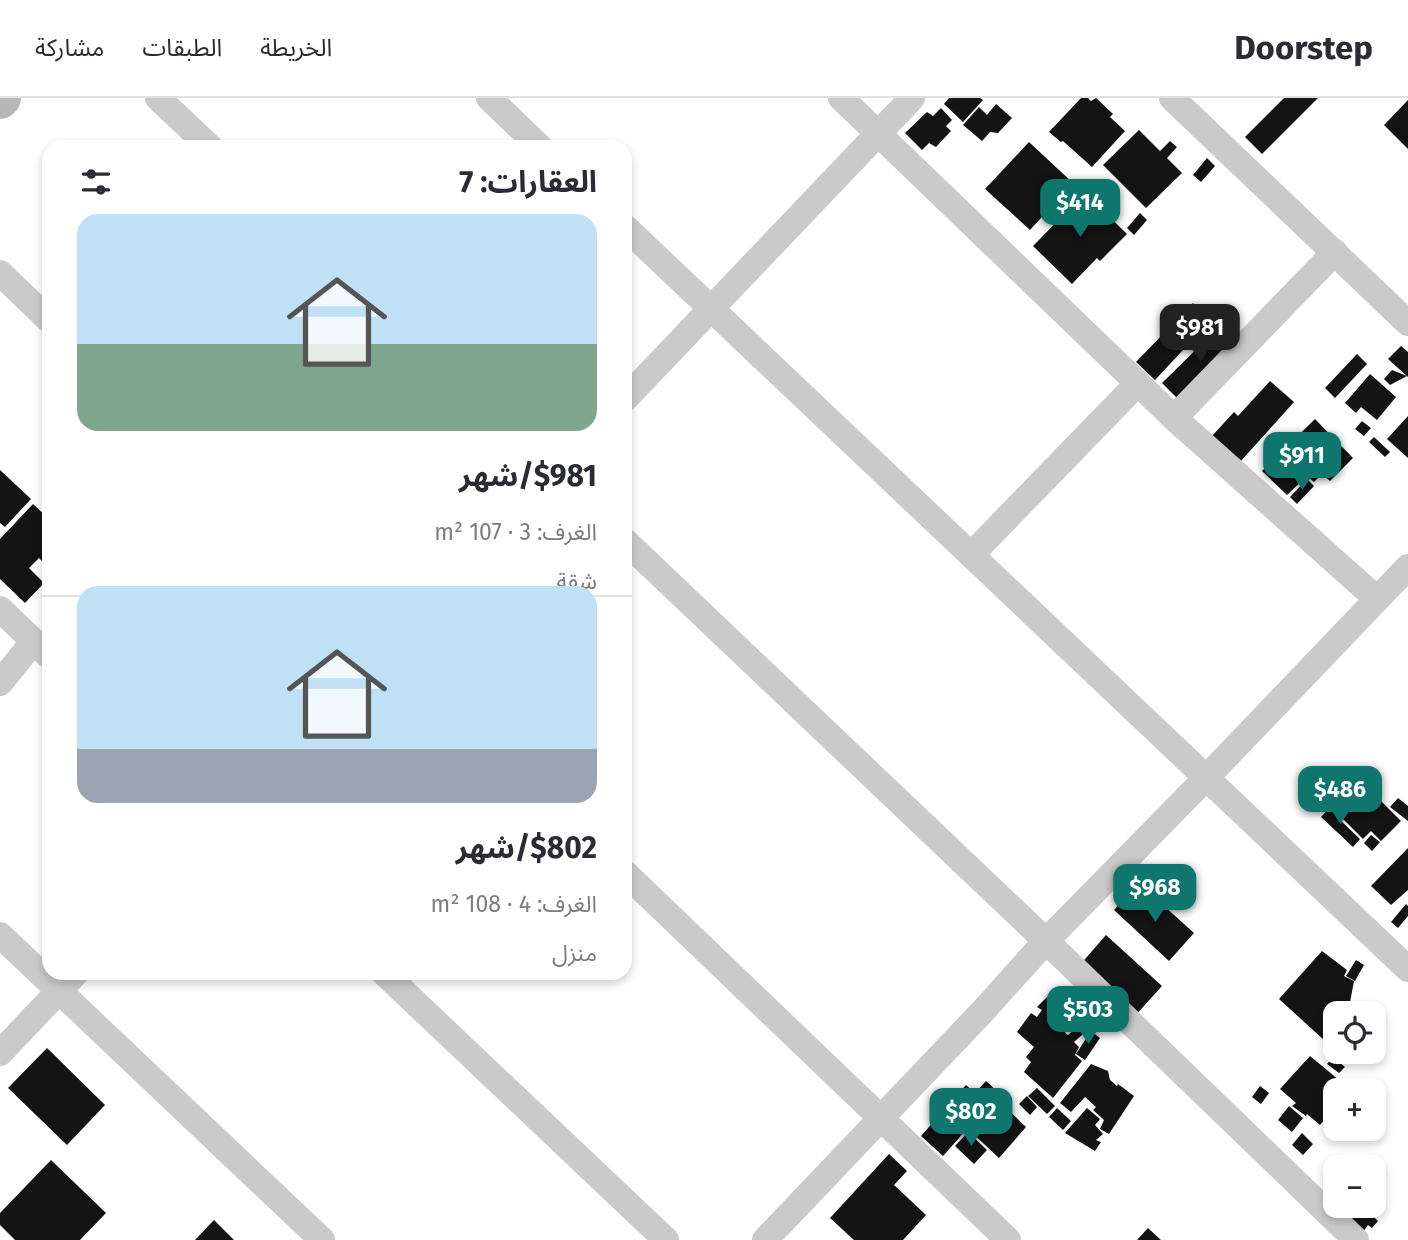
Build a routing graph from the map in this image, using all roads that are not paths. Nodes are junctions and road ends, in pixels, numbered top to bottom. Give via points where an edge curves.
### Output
1 (158, 98) edge
2 (489, 98) edge
3 (841, 98) edge
4 (912, 98) edge
5 (1172, 98) edge
6 (878, 133) junction
7 (203, 140) edge
8 (533, 140) edge
9 (632, 234) edge
10 (1335, 252) junction
11 (0, 273) edge
12 (711, 309) junction
13 (42, 313) edge
14 (1408, 323) edge
15 (1138, 383) junction
16 (632, 392) edge
17 (1174, 418) junction
18 (632, 548) edge
19 (971, 555) junction
20 (1408, 567) edge
21 (1377, 599) junction
22 (0, 609) edge
23 (42, 649) edge
24 (0, 683) edge
25 (1206, 778) junction
26 (632, 880) edge
27 (0, 935) edge
28 (1046, 941) junction
29 (42, 964) edge
30 (1408, 969) edge
31 (391, 980) edge
32 (68, 982) edge
33 (0, 1053) edge
34 (881, 1118) junction
35 (321, 1240) edge
36 (666, 1240) edge
37 (765, 1240) edge
38 (1008, 1240) edge
39 (1356, 1240) edge

1 - 7 street
2 - 8 street
3 - 6 street
4 - 6 street
5 - 10 street
6 - 12 street
6 - 15 street
9 - 12 street
10 - 14 street
10 - 17 street
11 - 13 street
12 - 16 street
12 - 19 street
15 - 17 street
15 - 19 street
17 - 21 street
18 - 28 street
19 - 25 street
20 - 21 street
21 - 25 street
22 - 23 street
23 - 24 street
25 - 28 street
25 - 30 street
26 - 34 street
27 - 29 street
28 - 34 street
28 - 39 street
31 - 36 street
32 - 33 street
32 - 35 street
34 - 37 street
34 - 38 street

